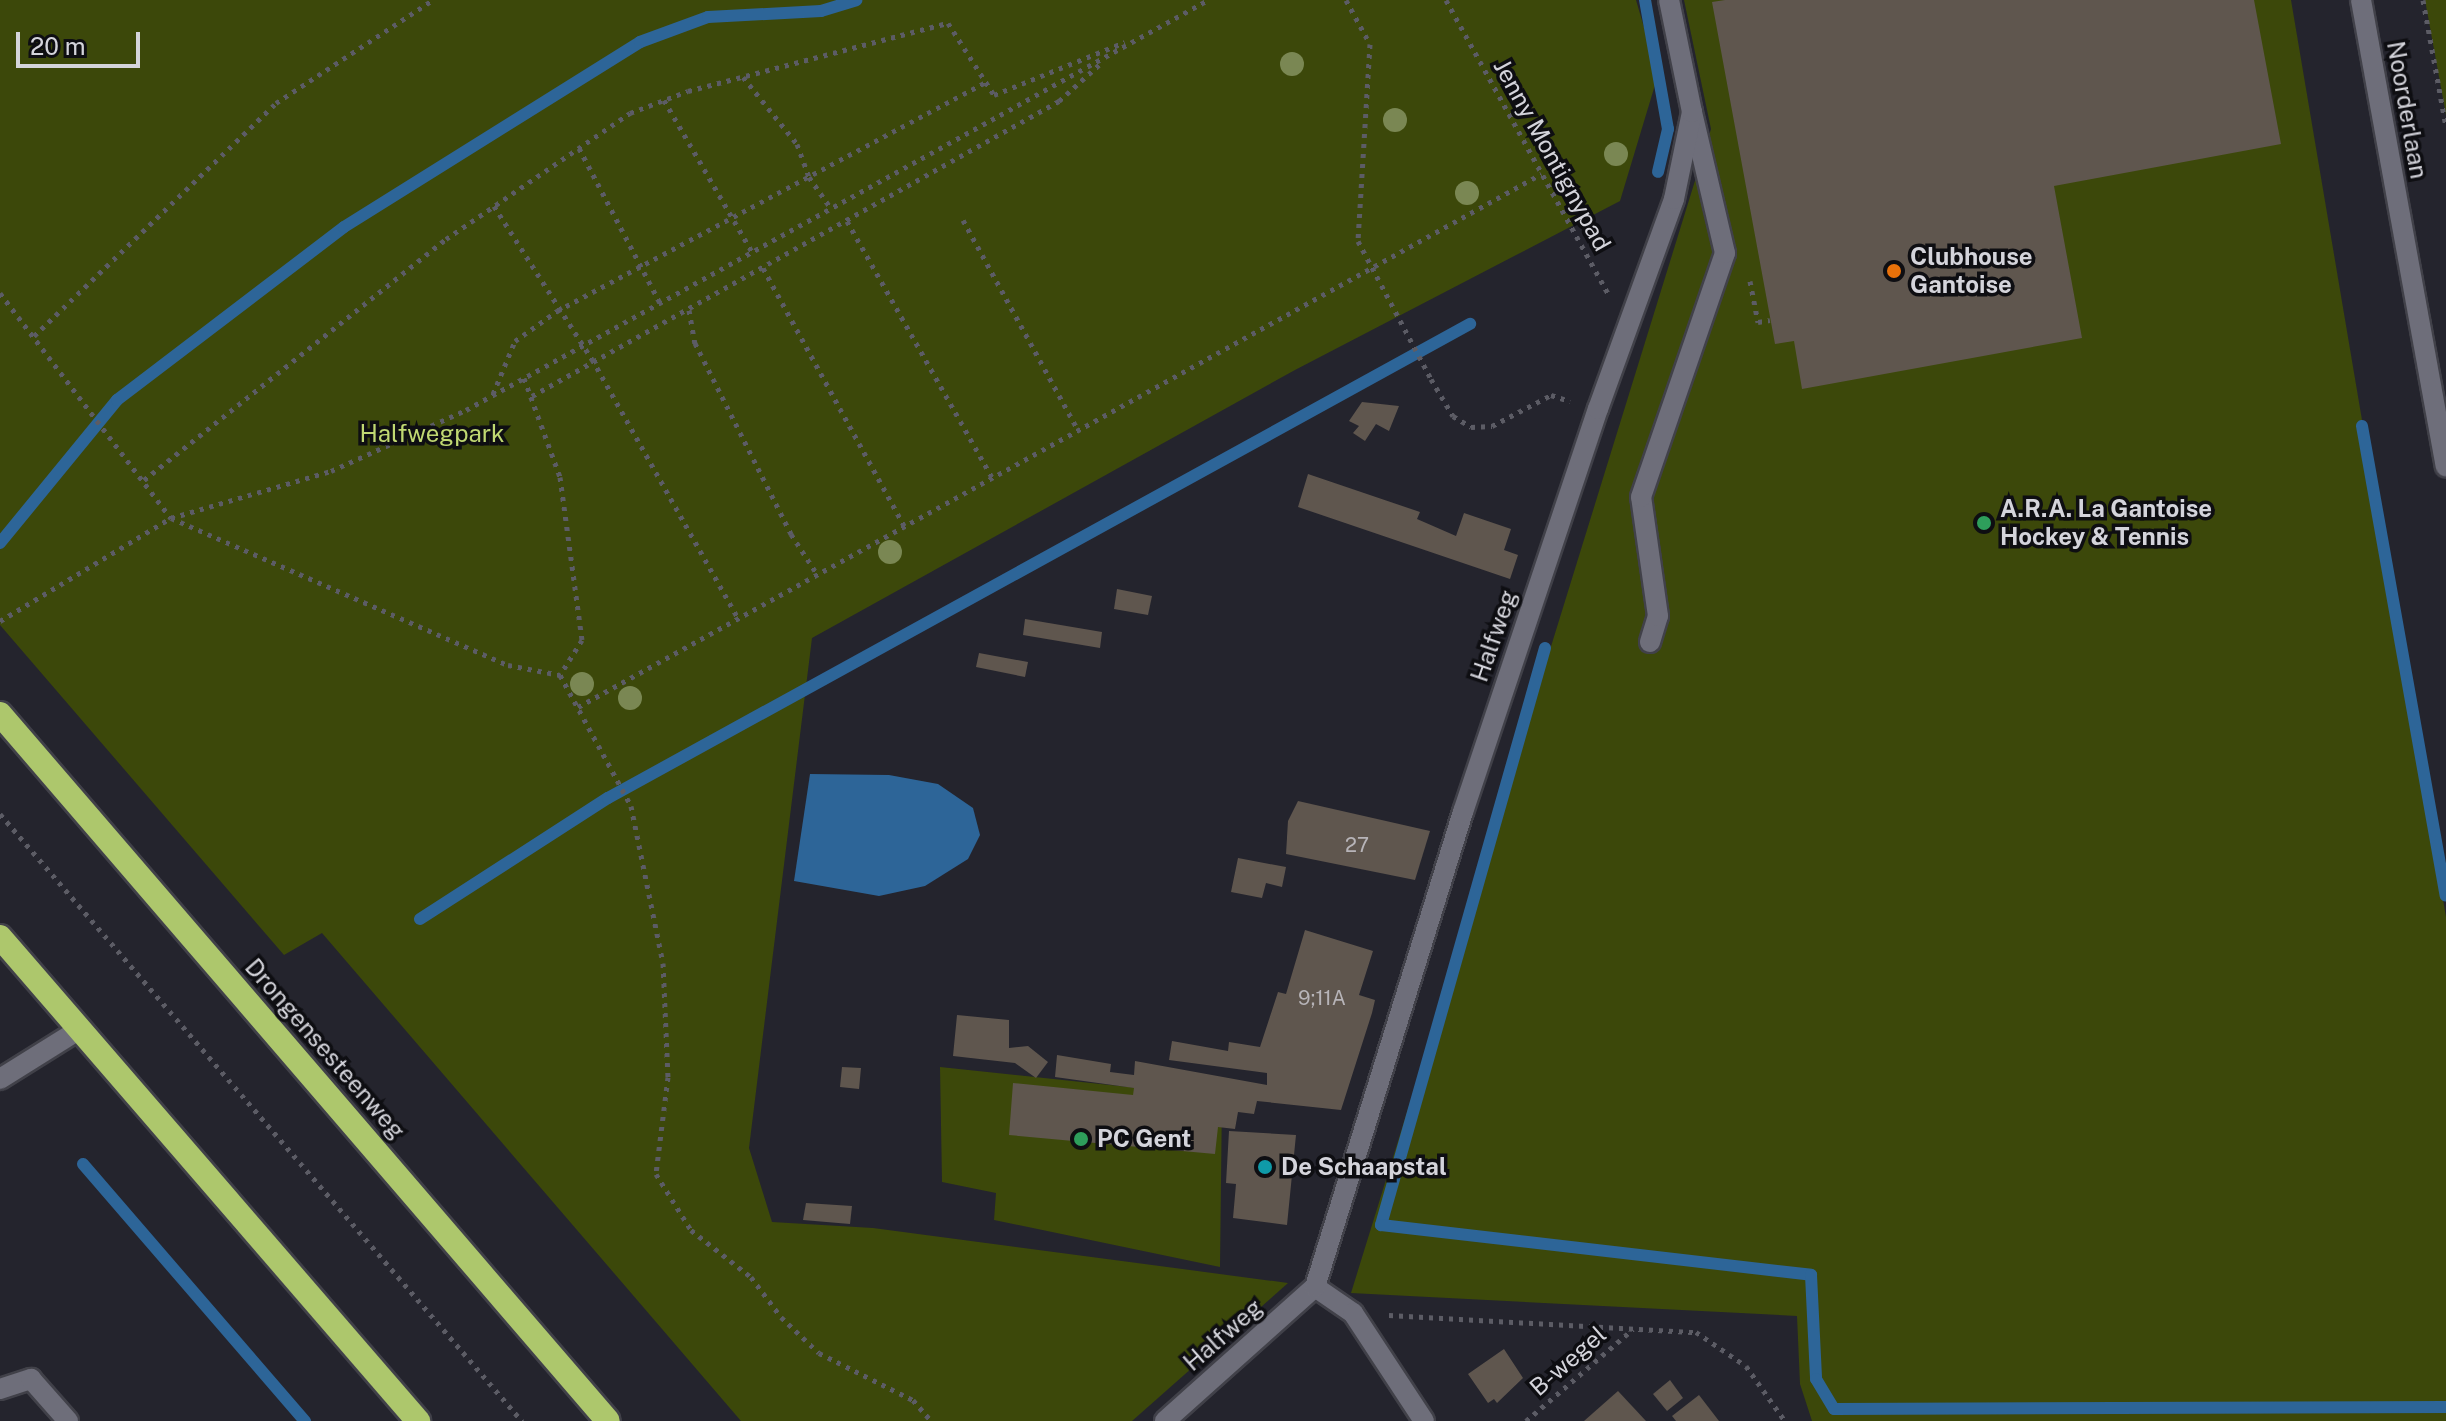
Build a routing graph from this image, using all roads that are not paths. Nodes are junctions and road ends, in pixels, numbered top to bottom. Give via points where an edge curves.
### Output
1 (1669, 0) edge
2 (2361, 0) edge
3 (1692, 112) junction
4 (2446, 466) edge
5 (1650, 642) dead end
6 (0, 714) edge
7 (0, 937) edge
8 (80, 1029) junction
9 (0, 1079) edge
10 (1315, 1287) junction
11 (0, 1389) edge
12 (68, 1421) edge
13 (418, 1421) edge
14 (608, 1421) edge
15 (1165, 1421) edge
16 (1424, 1421) edge

1 - 3 street, Halfweg
2 - 4 street, Noorderlaan
3 - 5 street via 1725,253 1641,497 1658,616
3 - 10 street, Halfweg via 1674,199 1463,812
6 - 14 highway, Drongensesteenweg
7 - 8 highway
8 - 9 street
8 - 13 highway
10 - 15 street, Halfweg
10 - 16 street via 1353,1313
11 - 12 street via 31,1379

